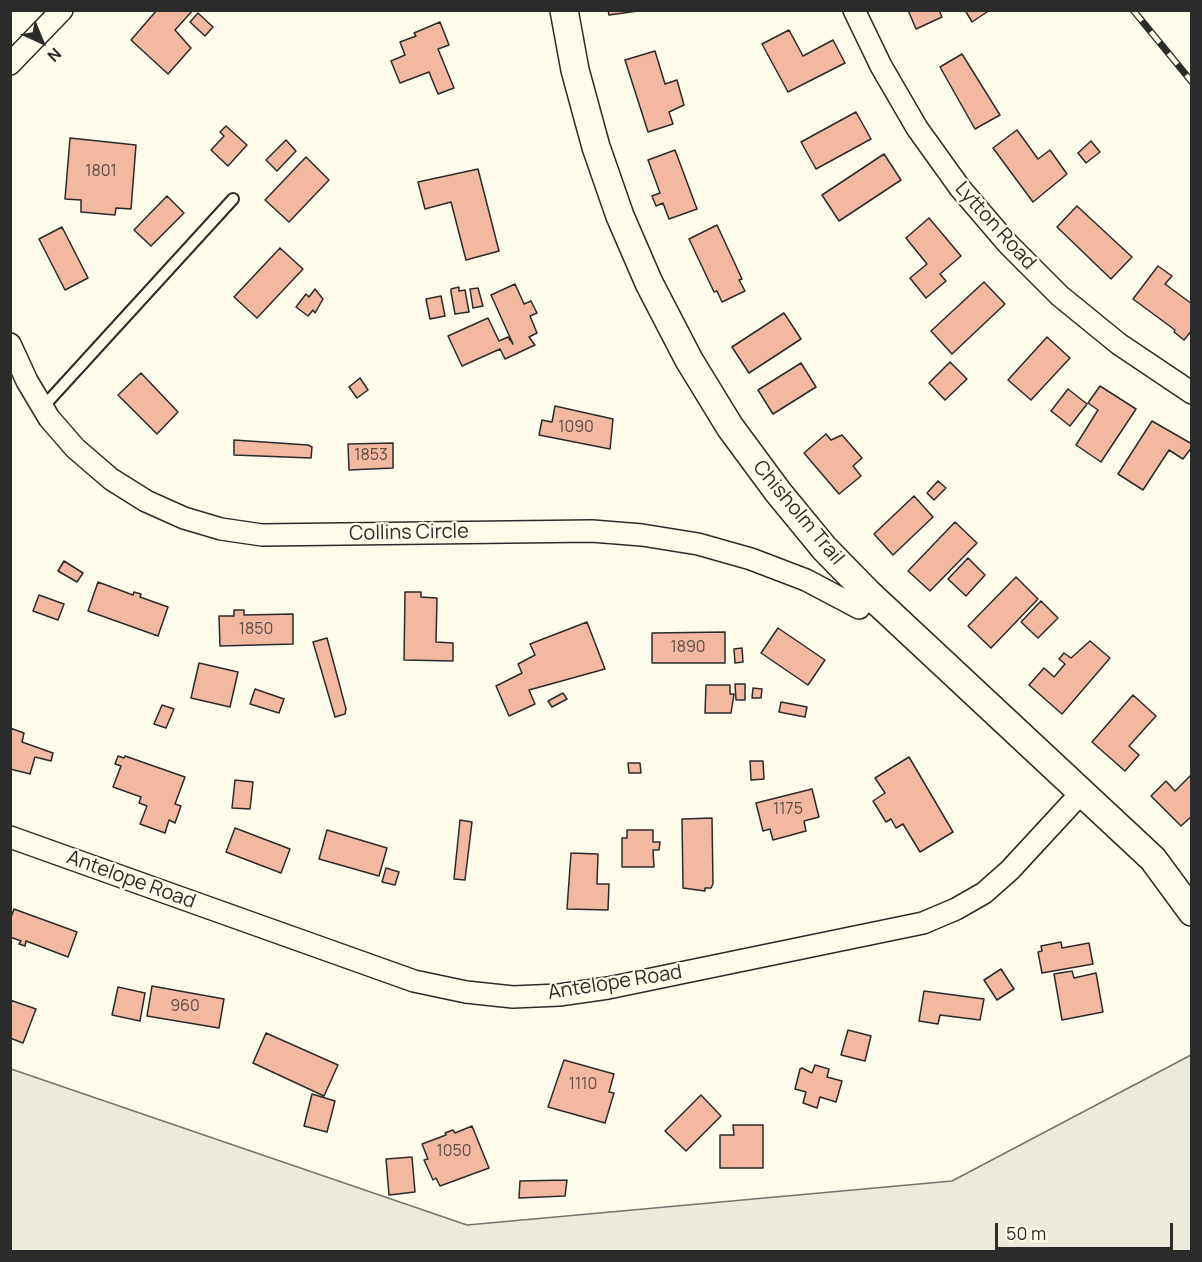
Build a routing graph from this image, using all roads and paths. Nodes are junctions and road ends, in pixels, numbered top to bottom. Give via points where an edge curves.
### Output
1 (62, 10) edge
2 (564, 10) edge
3 (854, 10) edge
4 (10, 64) edge
5 (233, 199) dead end
6 (10, 344) edge
7 (1191, 393) edge
8 (43, 407) junction
9 (868, 593) junction
10 (1082, 792) junction
11 (10, 837) edge
12 (1191, 912) edge

1 - 4 street
2 - 9 street, Chisholm Trail via 596,147 649,283 730,427 824,548
3 - 7 street, Lytton Road via 917,128 960,188 1008,244 1060,296 1119,344
5 - 8 lane
6 - 8 street, Collins Circle
8 - 9 street, Collins Circle via 75,448 111,479 146,501 221,529 262,535 592,531 642,535 698,544 751,559 806,580 859,608
9 - 10 street, Chisholm Trail
10 - 11 street, Antelope Road via 984,893 923,922 608,988 513,997 414,981
10 - 12 street, Chisholm Trail via 1153,860

